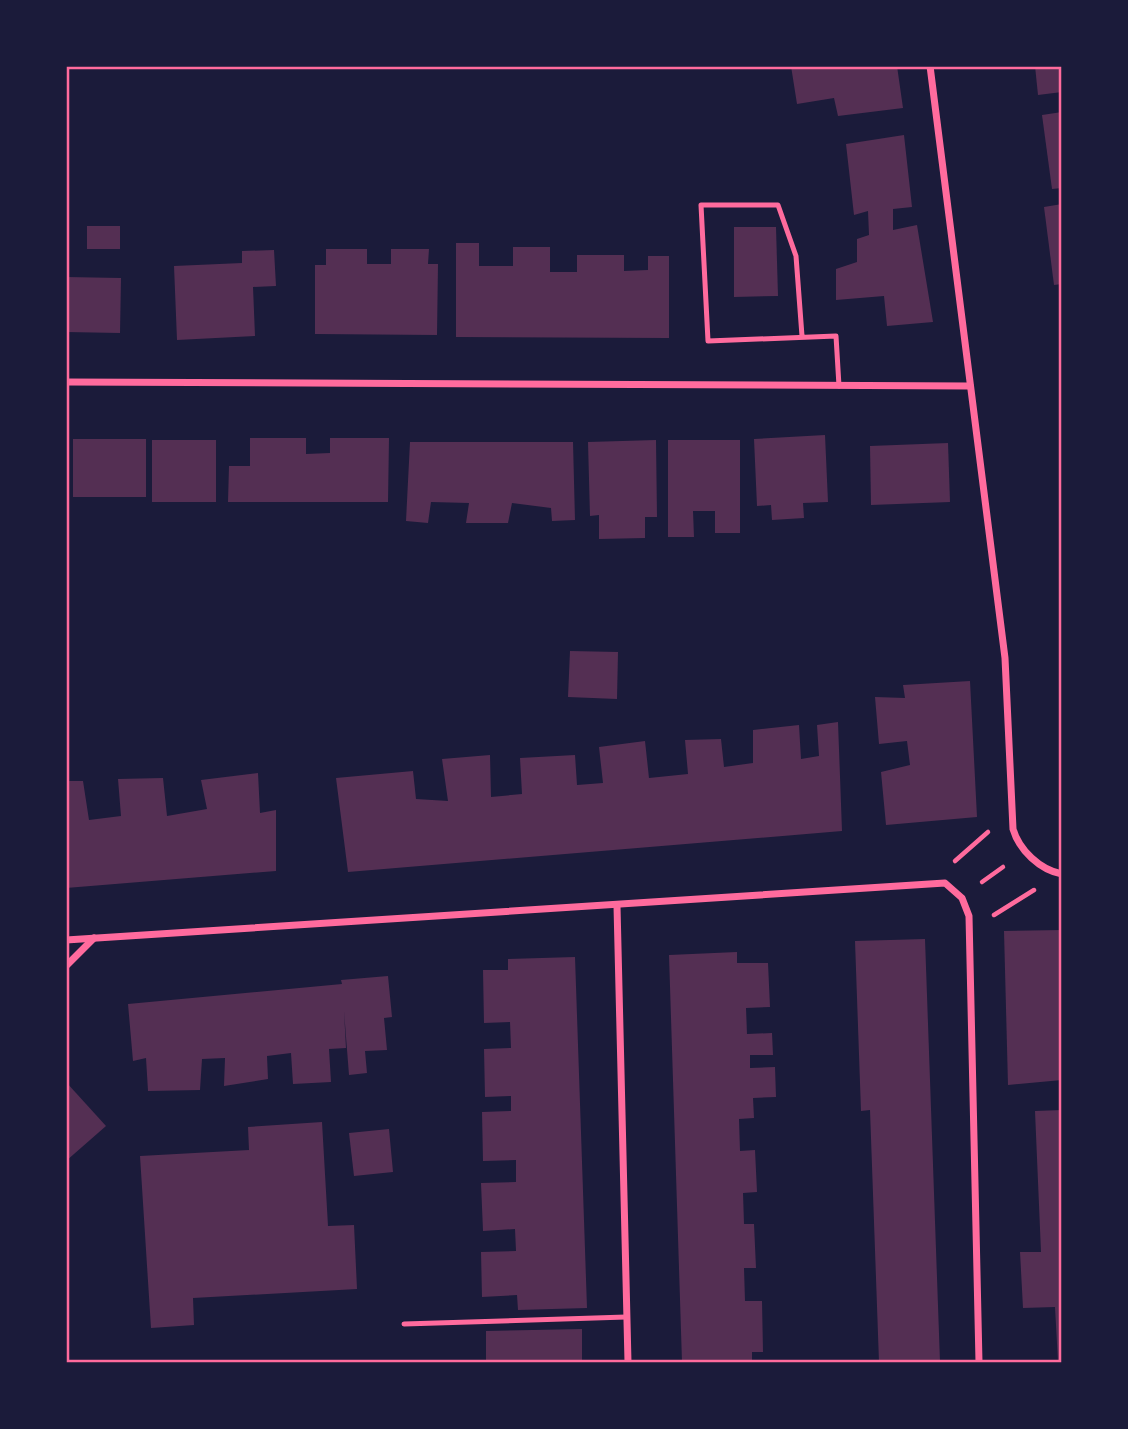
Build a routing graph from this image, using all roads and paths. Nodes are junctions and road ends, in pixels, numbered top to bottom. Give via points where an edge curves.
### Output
1 (930, 66) edge
2 (802, 337) junction
3 (66, 382) edge
4 (839, 386) junction
5 (970, 386) junction
6 (1012, 811) junction
7 (1024, 851) junction
8 (1061, 874) edge
9 (932, 882) junction
10 (962, 898) junction
11 (617, 906) junction
12 (969, 931) junction
13 (94, 938) junction
14 (66, 940) edge
15 (66, 966) edge
16 (626, 1317) junction
17 (404, 1324) dead end
18 (628, 1363) edge
19 (979, 1363) edge

1 - 5 street
2 - 2 lane via 708,341 701,205 778,205 796,256
2 - 4 lane via 836,336
3 - 4 street
4 - 5 street
5 - 6 street via 1005,658
6 - 7 street via 1015,835
6 - 9 path
7 - 8 street
7 - 10 path
8 - 12 path
9 - 10 street via 945,883
9 - 11 street
10 - 12 street
11 - 13 street
11 - 16 street
12 - 19 street
13 - 14 street
13 - 15 street
16 - 17 lane
16 - 18 street

